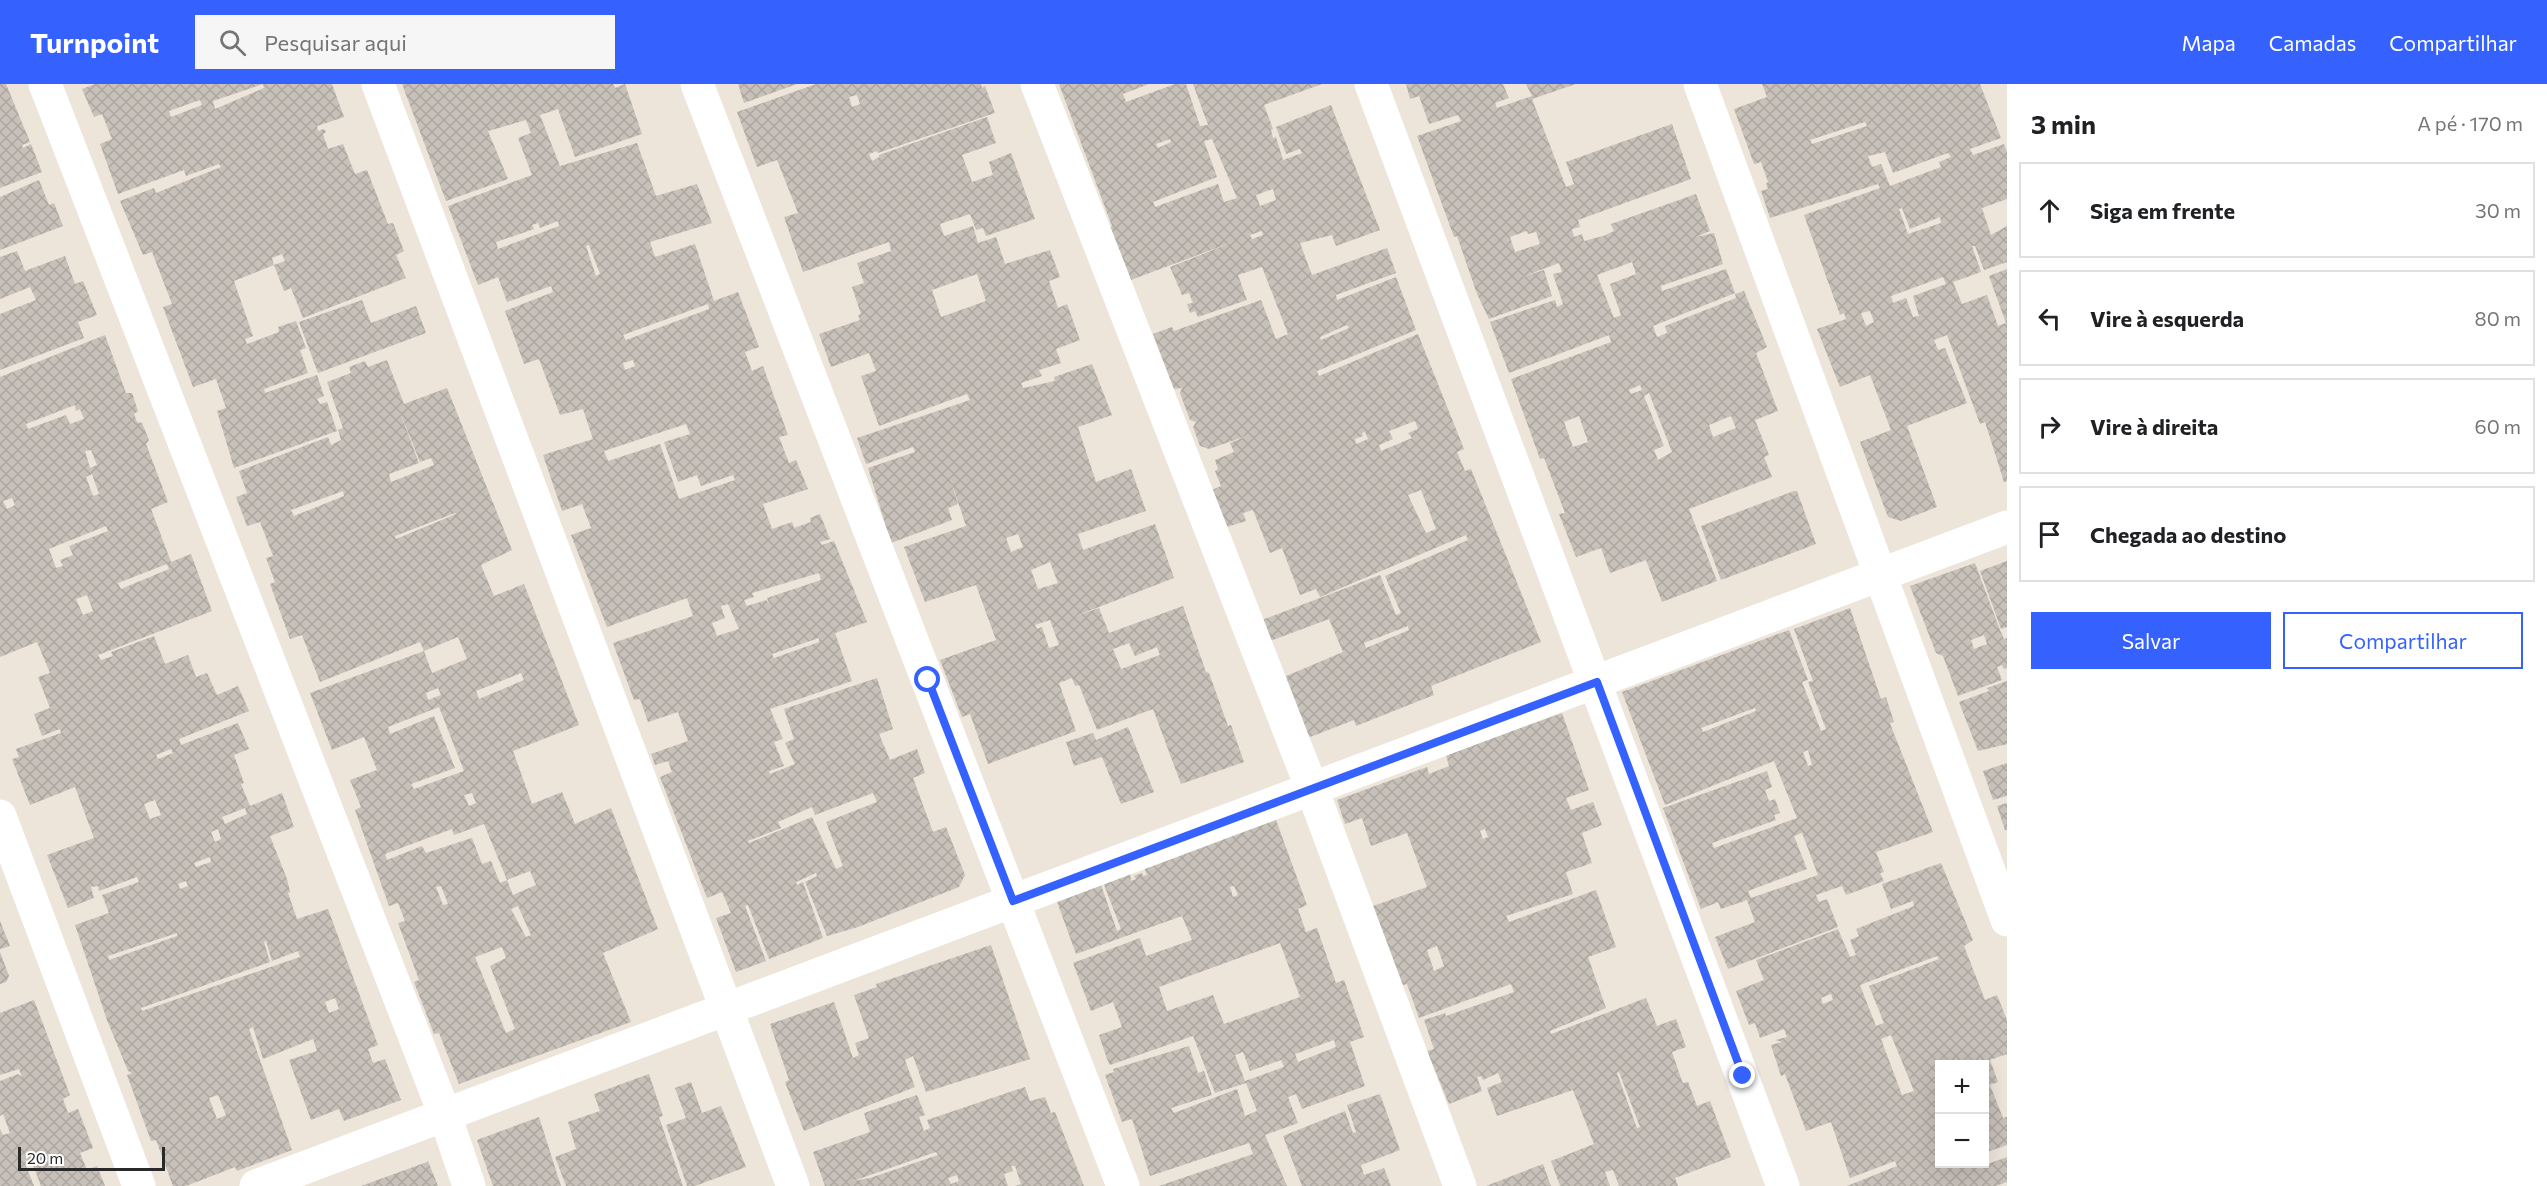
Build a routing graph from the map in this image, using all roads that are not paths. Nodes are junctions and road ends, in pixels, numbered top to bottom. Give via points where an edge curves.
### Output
1 (45, 84) edge
2 (378, 84) edge
3 (697, 84) edge
4 (1037, 84) edge
5 (1371, 84) edge
6 (1700, 84) edge
7 (2007, 527) edge
8 (1880, 575) junction
9 (1597, 682) junction
10 (1312, 789) junction
11 (0, 816) edge
12 (1013, 901) junction
13 (2007, 920) edge
14 (726, 1009) junction
15 (445, 1115) junction
16 (139, 1186) edge
17 (256, 1186) edge
18 (469, 1186) edge
19 (793, 1186) edge
20 (1123, 1186) edge
21 (1460, 1186) edge
22 (1783, 1186) edge

1 - 15 street
2 - 14 street
3 - 12 street
4 - 10 street
5 - 9 street
6 - 8 street
7 - 8 street
8 - 9 street
8 - 13 street
9 - 10 street
9 - 22 street
10 - 12 street
10 - 21 street
11 - 16 street
12 - 14 street
12 - 20 street
14 - 15 street
14 - 19 street
15 - 17 street
15 - 18 street

